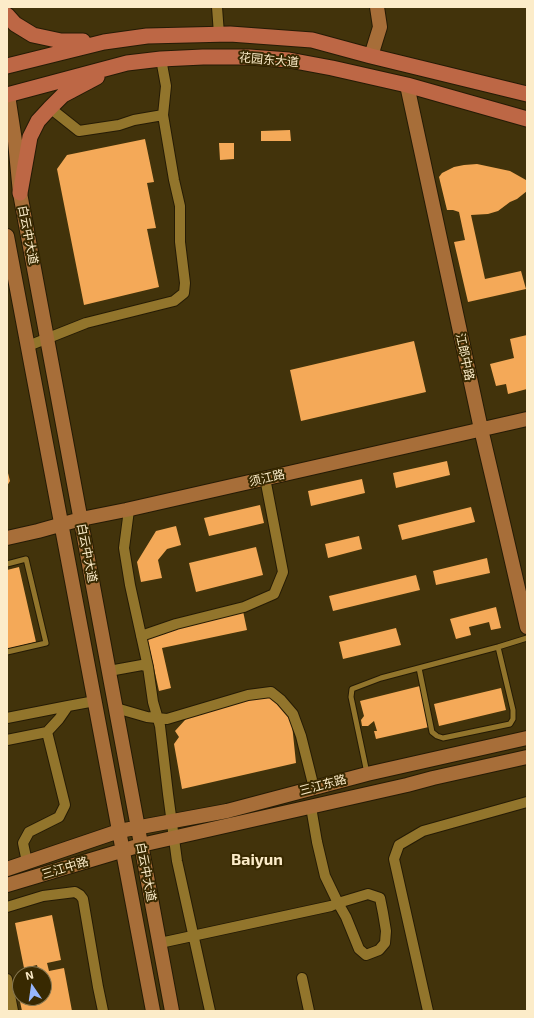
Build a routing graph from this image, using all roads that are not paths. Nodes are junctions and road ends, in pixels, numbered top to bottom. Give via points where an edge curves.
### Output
1 (216, 7) edge
2 (377, 7) edge
3 (7, 15) edge
4 (218, 34) junction
5 (104, 42) junction
6 (371, 56) junction
7 (161, 59) junction
8 (127, 63) junction
9 (7, 66) edge
10 (406, 85) junction
11 (7, 93) edge
12 (527, 94) edge
13 (50, 108) junction
14 (163, 115) junction
15 (527, 119) edge
16 (20, 193) junction
17 (7, 236) edge
18 (47, 338) junction
19 (28, 346) junction
20 (527, 419) edge
21 (481, 429) junction
22 (265, 478) junction
23 (129, 510) junction
24 (81, 519) junction
25 (61, 524) junction
26 (7, 538) edge
27 (7, 564) edge
28 (527, 628) edge
29 (141, 636) junction
30 (527, 638) edge
31 (498, 647) junction
32 (7, 652) edge
33 (148, 667) junction
34 (419, 668) junction
35 (109, 671) junction
36 (95, 701) junction
37 (68, 706) junction
38 (116, 708) junction
39 (7, 718) edge
40 (158, 718) junction
41 (46, 732) junction
42 (527, 738) edge
43 (7, 740) edge
44 (527, 757) edge
45 (367, 774) junction
46 (314, 788) junction
47 (527, 802) edge
48 (311, 807) junction
49 (172, 820) junction
50 (138, 826) junction
51 (119, 831) junction
52 (174, 837) junction
53 (141, 845) junction
54 (123, 851) junction
55 (27, 862) junction
56 (7, 869) edge
57 (7, 885) edge
58 (338, 903) junction
59 (7, 907) edge
60 (194, 936) junction
61 (160, 943) junction
62 (302, 978) dead end
63 (7, 979) edge
64 (13, 1011) edge
65 (103, 1011) edge
66 (153, 1011) edge
67 (172, 1011) edge
68 (210, 1011) edge
69 (309, 1011) edge
70 (428, 1011) edge

1 - 4 street
2 - 6 main road via 380,27
3 - 5 main road via 15,24 32,34 61,41
4 - 5 main road, 花园东大道 via 148,36
4 - 6 main road, 花园东大道 via 312,40
5 - 9 main road, 花园东大道
6 - 12 main road, 花园东大道
7 - 8 main road, 花园东大道
7 - 10 main road, 花园东大道 via 249,57 289,60
7 - 14 street via 166,86
8 - 11 main road, 花园东大道
8 - 13 main road via 63,95
10 - 15 main road, 花园东大道
10 - 21 main road, 江郎中路
11 - 16 main road, 白云中大道
13 - 14 street via 79,131
13 - 16 main road via 38,121 30,137
14 - 18 street via 180,206 184,293 174,301 86,323
16 - 18 main road, 白云中大道
17 - 19 main road, 白云中大道
18 - 19 street
18 - 24 main road, 白云中大道
19 - 25 main road, 白云中大道
20 - 21 main road, 须江路
21 - 22 main road, 须江路
21 - 28 main road, 江郎中路
22 - 23 main road, 须江路
22 - 29 street via 283,572 274,594 244,607 176,624
23 - 24 main road, 须江路
23 - 29 street via 124,548
24 - 25 main road, 须江路
24 - 35 main road, 白云中大道
25 - 26 main road, 须江路
25 - 36 main road, 白云中大道
27 - 32 lane via 26,559 46,643
29 - 33 street
30 - 31 lane
31 - 34 lane
31 - 34 lane via 513,710 510,724 443,738 437,736 432,732
33 - 35 street via 142,665
33 - 40 street
34 - 45 lane via 352,689 351,697
35 - 38 main road, 白云中大道
36 - 37 street
36 - 51 main road, 白云中大道
37 - 39 street
37 - 41 street
38 - 40 street
38 - 50 main road, 白云中大道
40 - 46 street via 167,719 248,695 270,692 293,714
40 - 49 street
41 - 43 street
41 - 55 street via 65,805 59,817 28,832 23,843
42 - 45 main road, 三江东路
44 - 48 main road, 三江东路
45 - 46 main road, 三江东路
46 - 49 main road, 三江东路 via 227,811
47 - 70 street via 423,831 399,845 394,859
48 - 52 main road, 三江东路
48 - 58 street via 325,876
49 - 50 main road, 三江东路
49 - 52 street
50 - 51 main road, 三江东路
50 - 53 main road, 白云中大道
51 - 54 main road, 白云中大道
51 - 55 main road, 三江中路
52 - 53 main road, 三江东路
52 - 60 street
53 - 54 main road, 三江东路
53 - 61 main road, 白云中大道
54 - 57 main road, 三江中路
54 - 66 main road, 白云中大道
55 - 56 main road, 三江中路
58 - 58 street via 359,949 366,955 379,950 385,943 386,931 380,898 368,894
58 - 60 street
59 - 65 street via 43,896 75,892 80,895 83,899
60 - 61 street
60 - 68 street
61 - 67 main road, 白云中大道
62 - 69 street
63 - 64 street

